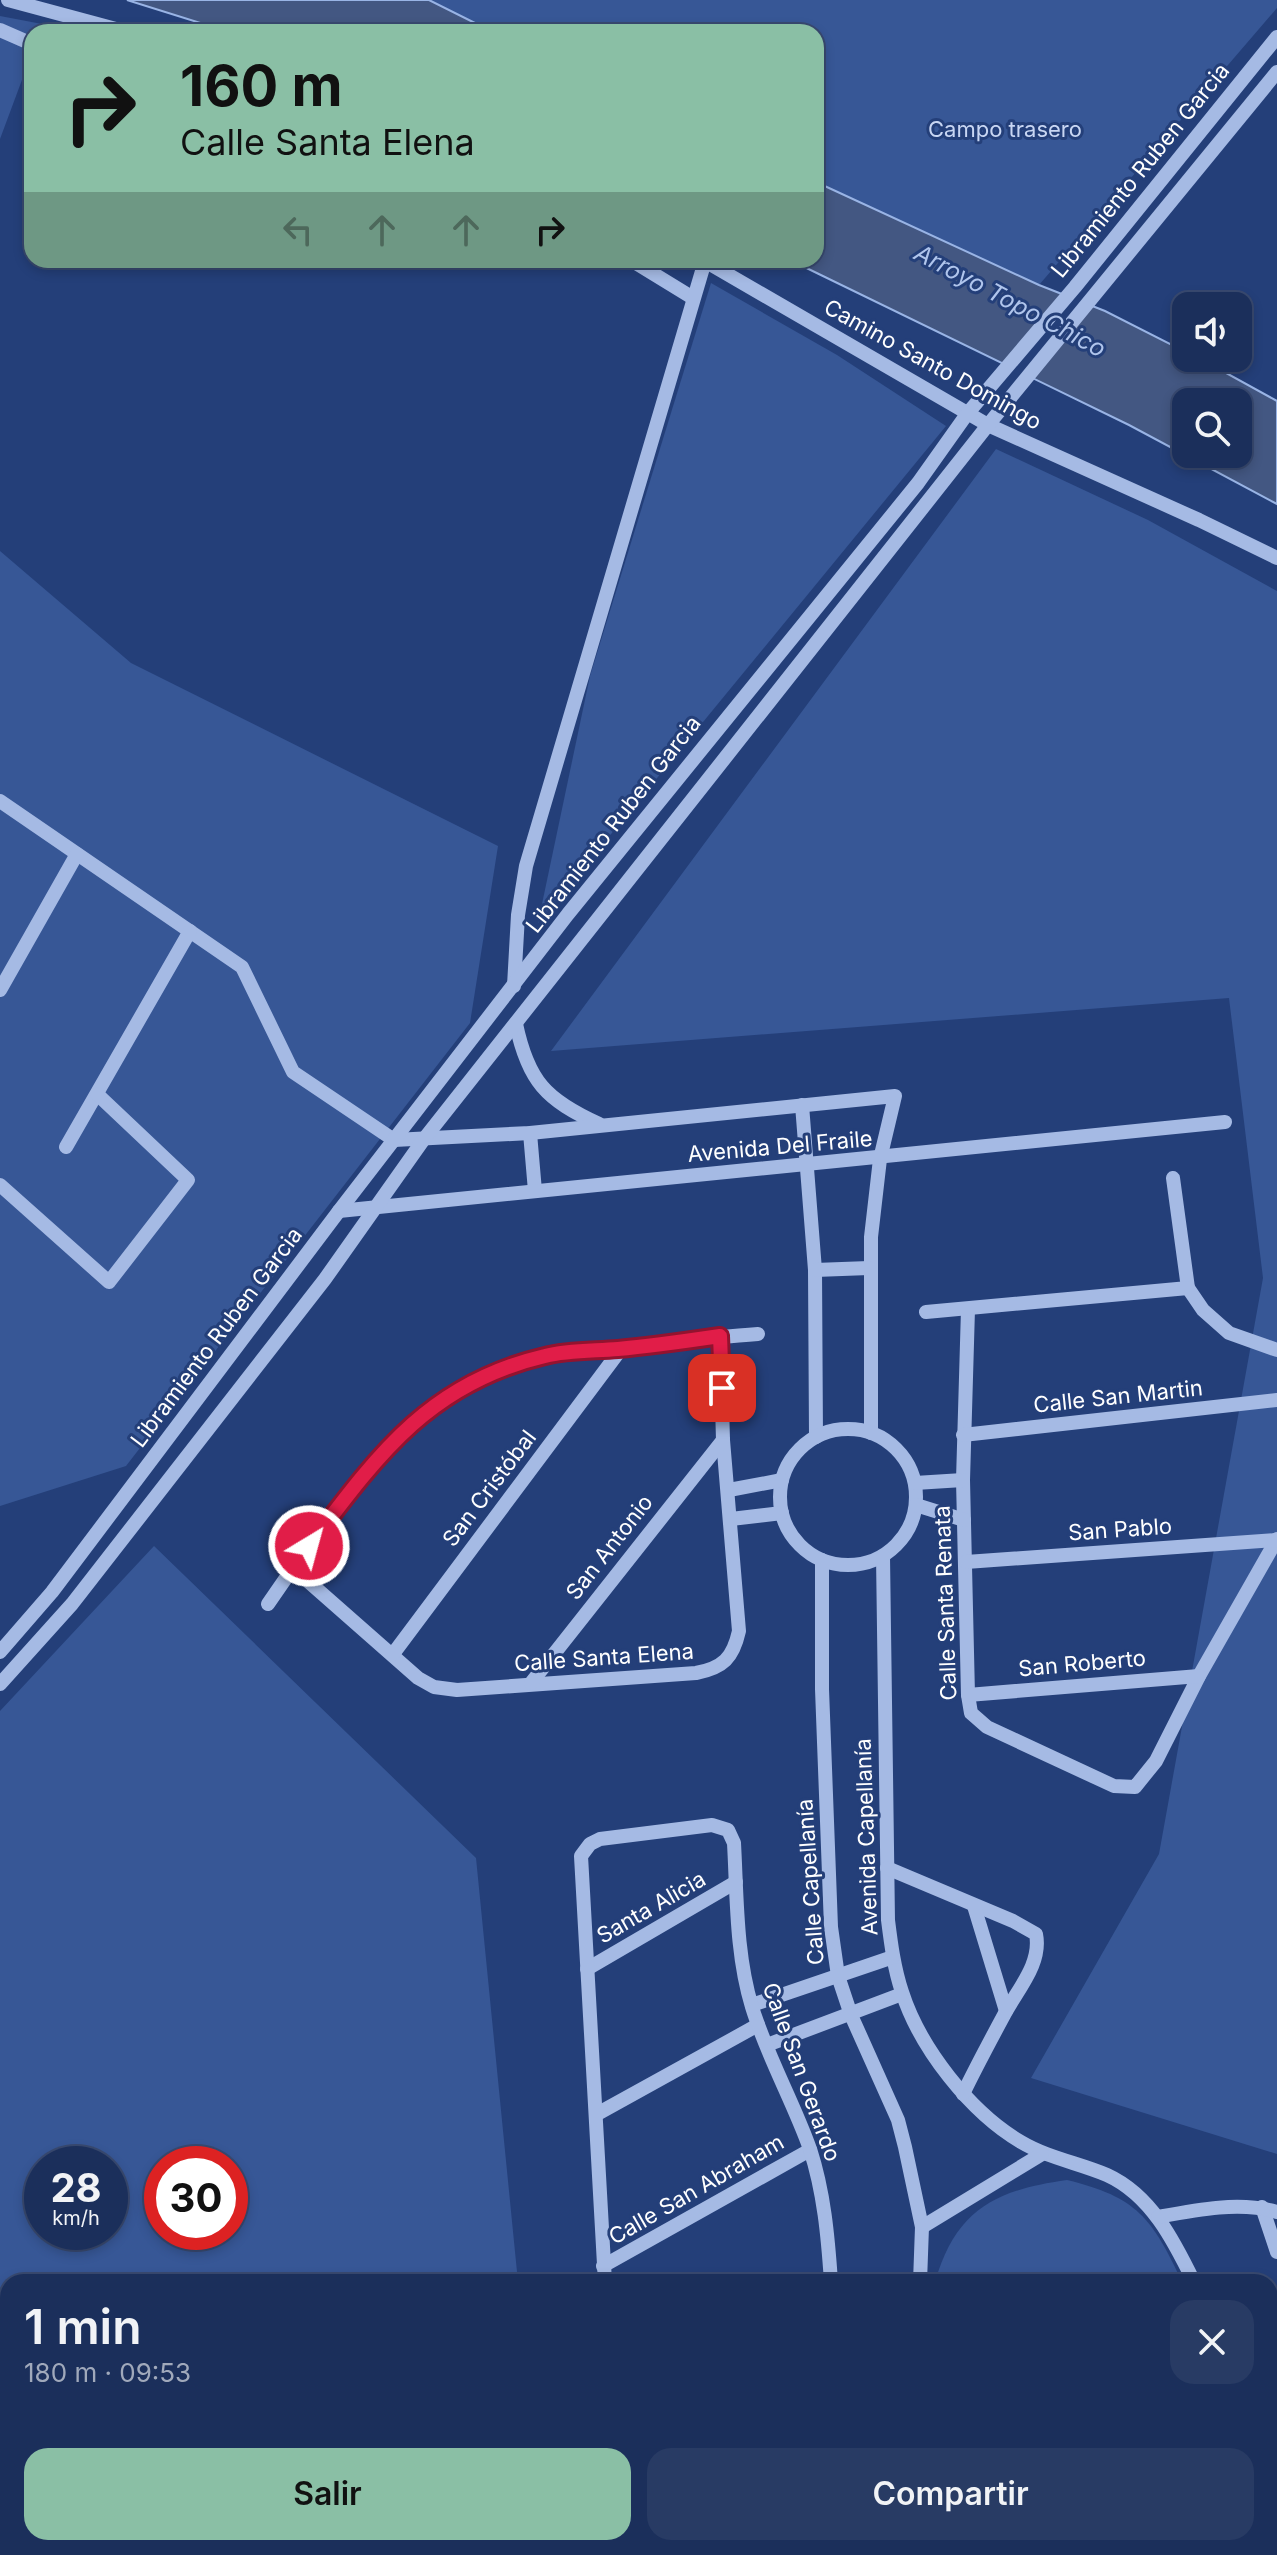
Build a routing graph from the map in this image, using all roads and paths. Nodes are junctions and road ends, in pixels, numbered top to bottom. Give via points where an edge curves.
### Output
1 (8, 0) edge
2 (97, 24) edge
3 (0, 30) edge
4 (1277, 37) edge
5 (24, 40) edge
6 (1277, 72) edge
7 (644, 268) edge
8 (702, 268) edge
9 (718, 268) edge
10 (693, 298) junction
11 (967, 414) junction
12 (988, 425) junction
13 (1277, 558) edge
14 (0, 801) edge
15 (77, 854) junction
16 (190, 931) junction
17 (514, 987) junction
18 (0, 990) edge
19 (516, 1024) junction
20 (97, 1094) junction
21 (802, 1105) junction
22 (1225, 1122) dead end
23 (603, 1125) junction
24 (530, 1133) junction
25 (424, 1139) junction
26 (394, 1140) junction
27 (66, 1147) dead end
28 (880, 1159) junction
29 (805, 1166) junction
30 (1173, 1178) dead end
31 (0, 1185) edge
32 (535, 1191) junction
33 (375, 1207) junction
34 (339, 1211) junction
35 (869, 1268) junction
36 (815, 1270) junction
37 (1188, 1288) junction
38 (968, 1309) junction
39 (926, 1312) dead end
40 (758, 1334) dead end
41 (720, 1336) junction
42 (621, 1349) junction
43 (1277, 1350) edge
44 (1277, 1400) edge
45 (871, 1433) junction
46 (963, 1435) junction
47 (816, 1437) junction
48 (723, 1440) junction
49 (782, 1480) junction
50 (963, 1480) junction
51 (915, 1483) junction
52 (729, 1490) junction
53 (916, 1505) junction
54 (782, 1513) junction
55 (731, 1519) junction
56 (964, 1520) junction
57 (1277, 1539) edge
58 (883, 1556) junction
59 (822, 1560) junction
60 (966, 1562) junction
61 (293, 1568) junction
62 (268, 1604) dead end
63 (0, 1652) edge
64 (393, 1654) junction
65 (1199, 1676) junction
66 (531, 1683) junction
67 (0, 1684) edge
68 (968, 1695) junction
69 (887, 1868) junction
70 (736, 1882) junction
71 (974, 1906) junction
72 (893, 1957) junction
73 (587, 1969) junction
74 (838, 1976) junction
75 (902, 1994) junction
76 (752, 2005) junction
77 (1006, 2011) junction
78 (851, 2015) junction
79 (758, 2025) junction
80 (767, 2045) junction
81 (963, 2094) junction
82 (597, 2114) junction
83 (810, 2150) junction
84 (1042, 2154) junction
85 (1262, 2207) junction
86 (1277, 2212) edge
87 (1158, 2217) junction
88 (922, 2227) junction
89 (1277, 2252) edge
90 (603, 2266) junction
91 (604, 2274) edge
92 (830, 2274) edge
93 (920, 2274) edge
94 (1190, 2274) edge

1 - 2 street
3 - 5 street
4 - 11 street, Libramiento Ruben Garcia
6 - 12 street, Libramiento Ruben Garcia
7 - 10 street
8 - 10 street
9 - 11 street, Camino Santo Domingo
10 - 17 street via 526,866
11 - 12 street, Camino Santo Domingo
11 - 17 street, Libramiento Ruben Garcia via 918,483
12 - 13 street, Camino Santo Domingo
12 - 19 street, Libramiento Ruben Garcia
14 - 15 street
15 - 16 street
15 - 18 street
16 - 20 street
16 - 26 street via 242,967 293,1072
17 - 26 street, Libramiento Ruben Garcia
19 - 23 street via 529,1066 552,1099
19 - 25 street, Libramiento Ruben Garcia
20 - 27 street
20 - 31 street via 188,1180 109,1282
21 - 23 street, Avenida Del Fraile
21 - 28 street, Avenida Del Fraile via 895,1096
21 - 29 street
22 - 28 street, Avenida Del Fraile
23 - 24 street, Avenida Del Fraile
24 - 25 street, Avenida Del Fraile
24 - 32 street
25 - 26 street, Avenida Del Fraile
25 - 33 street, Libramiento Ruben Garcia
26 - 34 street, Libramiento Ruben Garcia
28 - 29 street, Avenida Del Fraile
28 - 35 street
29 - 32 street, Avenida Del Fraile
29 - 36 street
30 - 37 street
32 - 33 street, Avenida Del Fraile
33 - 34 street, Avenida Del Fraile
33 - 67 street, Libramiento Ruben Garcia via 72,1604
34 - 63 street, Libramiento Ruben Garcia via 52,1592
35 - 36 street
35 - 45 street
36 - 47 street
37 - 38 street
37 - 43 street via 1229,1333
38 - 39 street
38 - 46 street, Calle Santa Renata
40 - 41 street
41 - 42 street
41 - 48 street, Calle Santa Elena
42 - 61 street via 548,1355 503,1367 434,1404 358,1481
42 - 64 street, San Cristóbal
44 - 46 street, Calle San Martin
45 - 47 street via 834,1430
45 - 51 street via 907,1462
46 - 50 street, Calle Santa Renata
47 - 49 street via 801,1448
48 - 52 street, Calle Santa Elena
48 - 66 street, San Antonio
49 - 52 street
49 - 54 street
50 - 51 street
50 - 56 street, Calle Santa Renata
51 - 53 street
52 - 55 street, Calle Santa Elena
53 - 56 street
53 - 58 street via 900,1543
54 - 55 street
54 - 59 street via 804,1549
55 - 66 street, Calle Santa Elena via 739,1631 730,1659 696,1673
56 - 60 street, Calle Santa Renata
57 - 60 street, San Pablo
57 - 65 street, Calle Santa Renata
58 - 59 street via 842,1566
58 - 69 street, Avenida Capellanía
59 - 74 street, Calle Capellanía via 828,1878
60 - 68 street, Calle Santa Renata
61 - 62 street
61 - 64 street, Calle Santa Elena
64 - 66 street, Calle Santa Elena via 434,1687
65 - 68 street, San Roberto
65 - 68 street, Calle Santa Renata via 1156,1761 1135,1787 1125,1788 987,1727 971,1713
69 - 71 street
69 - 72 street, Avenida Capellanía
70 - 73 street, Santa Alicia
70 - 73 street, Calle San Gerardo via 728,1830 712,1825 600,1839 585,1849 580,1866
70 - 76 street, Calle San Gerardo via 743,1968
71 - 77 street
71 - 77 street via 1036,1934 1036,1954
72 - 74 street
72 - 75 street, Avenida Capellanía
73 - 82 street
74 - 76 street
74 - 78 street, Calle Capellanía
75 - 78 street
75 - 81 street, Avenida Capellanía via 930,2049
76 - 79 street, Calle San Gerardo
77 - 81 street
78 - 80 street
78 - 88 street, Calle Capellanía via 898,2120
79 - 80 street, Calle San Gerardo
79 - 82 street
80 - 83 street, Calle San Gerardo
81 - 84 street, Avenida Capellanía via 995,2124
82 - 90 street
83 - 90 street, Calle San Abraham
83 - 92 street, Calle San Gerardo via 827,2228
84 - 87 street, Avenida Capellanía via 1108,2176
84 - 88 street
85 - 86 street
85 - 87 street
85 - 89 street
87 - 94 street, Avenida Capellanía
88 - 93 street, Calle Capellanía
90 - 91 street

